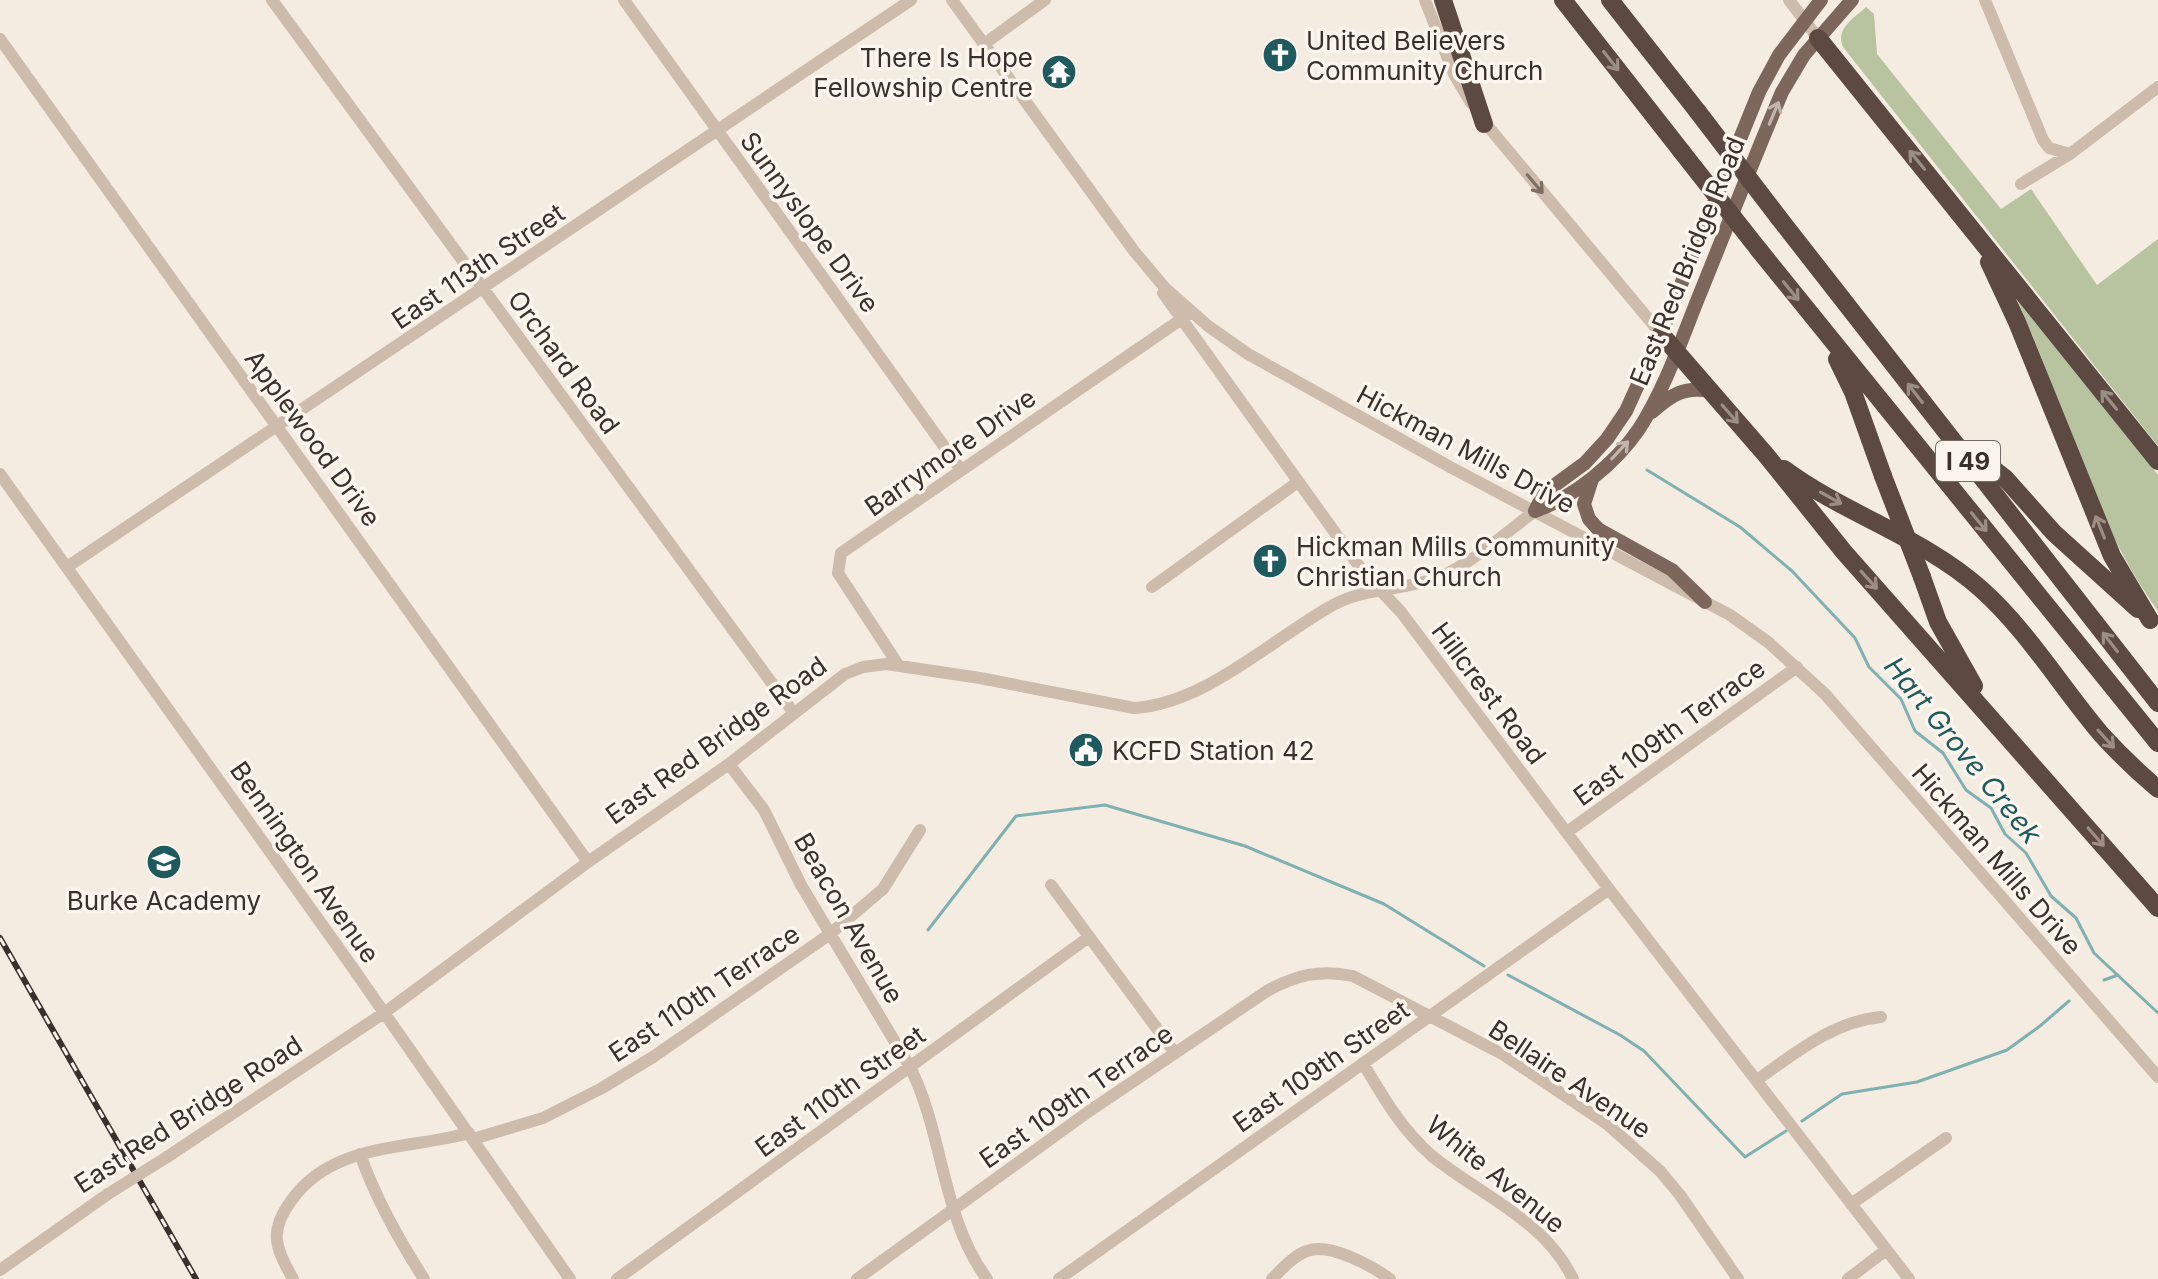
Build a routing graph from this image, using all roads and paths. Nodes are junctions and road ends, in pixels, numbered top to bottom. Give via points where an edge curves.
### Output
1 (272, 0) edge
2 (624, 0) edge
3 (911, 0) edge
4 (952, 0) edge
5 (1045, 0) edge
6 (1425, 0) edge
7 (1443, 0) edge
8 (1563, 0) edge
9 (1610, 0) edge
10 (1789, 0) edge
11 (1821, 0) edge
12 (1852, 0) edge
13 (1985, 0) edge
14 (1805, 19) junction
15 (1818, 38) junction
16 (0, 39) edge
17 (984, 44) junction
18 (2158, 87) edge
19 (1484, 124) junction
20 (718, 132) junction
21 (2070, 154) junction
22 (2021, 184) dead end
23 (1966, 221) junction
24 (484, 289) junction
25 (1187, 316) junction
26 (1824, 331) junction
27 (1661, 334) junction
28 (1677, 352) junction
29 (1710, 391) junction
30 (1645, 418) junction
31 (278, 427) junction
32 (1944, 430) junction
33 (1766, 455) junction
34 (2158, 461) edge
35 (961, 470) junction
36 (1595, 473) junction
37 (0, 474) edge
38 (1298, 482) junction
39 (1535, 511) junction
40 (67, 567) junction
41 (1152, 587) dead end
42 (1379, 589) junction
43 (1705, 602) junction
44 (2154, 624) edge
45 (899, 666) junction
46 (1797, 667) junction
47 (2158, 703) edge
48 (793, 712) junction
49 (1989, 715) junction
50 (2158, 743) edge
51 (729, 764) junction
52 (2158, 789) edge
53 (920, 830) dead end
54 (1567, 832) junction
55 (588, 862) junction
56 (1051, 885) dead end
57 (1609, 889) junction
58 (2158, 908) edge
59 (830, 934) junction
60 (1089, 937) junction
61 (1332, 972) joint
62 (384, 1013) junction
63 (1429, 1016) junction
64 (1881, 1017) dead end
65 (1175, 1053) junction
66 (1363, 1063) junction
67 (910, 1067) junction
68 (2158, 1077) edge
69 (1757, 1080) junction
70 (471, 1136) junction
71 (1946, 1138) dead end
72 (360, 1154) junction
73 (1851, 1204) junction
74 (952, 1210) junction
75 (1886, 1250) junction
76 (0, 1270) edge
77 (293, 1279) edge
78 (424, 1279) edge
79 (570, 1279) edge
80 (617, 1279) edge
81 (857, 1279) edge
82 (987, 1279) edge
83 (1059, 1279) edge
84 (1272, 1279) edge
85 (1390, 1279) edge
86 (1573, 1279) edge
87 (1738, 1279) edge
88 (1848, 1279) edge
89 (1909, 1279) edge

1 - 24 street, Orchard Road
2 - 20 street, Sunnyslope Drive
3 - 20 street, East 113th Street
4 - 17 street, Hickman Mills Drive
5 - 17 street
6 - 19 street via 1454,74
7 - 19 highway
8 -> 26 highway, I 49, bridge
32 -> 9 highway, I 49, bridge
10 - 14 street
11 - 14 main road, East Red Bridge Road
12 - 15 main road, East Red Bridge Road
13 - 21 street via 2043,140 2049,148
14 - 15 street
14 - 27 main road, East Red Bridge Road via 1759,92
23 -> 15 highway
28 -> 15 main road, East Red Bridge Road via 1782,92
16 - 31 street, Applewood Drive
17 - 25 street, Hickman Mills Drive
18 - 21 street
19 -> 27 street
20 - 24 street, East 113th Street
20 - 35 street, Sunnyslope Drive
21 - 22 street
34 -> 23 highway
44 -> 23 highway via 2112,556 1998,277
24 - 31 street, East 113th Street
24 - 48 street, Orchard Road
25 - 35 street, Barrymore Drive
25 - 38 street, Hillcrest Road
25 - 39 street, Hickman Mills Drive via 1266,365
26 - 49 highway, bridge via 1853,392 1938,622
26 -> 50 highway, I 49
27 - 28 highway
27 - 39 main road, East Red Bridge Road via 1626,411 1607,439 1544,493
28 - 29 highway
28 - 30 main road, East Red Bridge Road
29 - 30 main road via 1680,391
29 -> 33 highway
36 -> 30 main road, East Red Bridge Road
31 - 40 street, East 113th Street
31 - 55 street, Applewood Drive
32 - 44 highway via 2005,478 2054,533
47 -> 32 highway, I 49
33 -> 49 highway
33 -> 52 highway via 1972,582 2006,614 2101,734
35 - 45 street, Barrymore Drive via 841,553 838,573
36 - 39 main road, East Red Bridge Road
36 - 43 main road via 1584,504 1593,525 1672,570
37 - 40 street, Bennington Avenue
38 - 41 street
38 - 42 street, Hillcrest Road
39 - 42 street, East Red Bridge Road via 1440,577
39 - 43 street, Hickman Mills Drive
40 - 62 street, Bennington Avenue
42 - 45 street, East Red Bridge Road via 1332,606 1225,674 1156,707 1134,708
42 - 54 street, Hillcrest Road
43 - 46 street, Hickman Mills Drive
45 - 48 street, East Red Bridge Road via 863,667 845,674
46 - 54 street, East 109th Terrace
46 - 68 street, Hickman Mills Drive
48 - 51 street, East Red Bridge Road
49 -> 58 highway
51 - 55 street, East Red Bridge Road
51 - 59 street, Beacon Avenue via 764,810
53 - 59 street, East 110th Terrace via 883,889
54 - 57 street, Hillcrest Road
55 - 62 street, East Red Bridge Road
56 - 60 street
57 - 63 street, East 109th Street
57 - 69 street, Hillcrest Road
59 - 67 street, Beacon Avenue
59 - 70 street, East 110th Terrace via 602,1088 543,1118
60 - 65 street
60 - 67 street, East 110th Street
61 - 63 street, Bellaire Avenue via 1353,976
61 - 65 street, East 109th Terrace via 1289,979
62 - 70 street, Bennington Avenue
62 - 76 street, East Red Bridge Road, bridge
63 - 66 street, East 109th Street
63 - 87 street, Bellaire Avenue via 1504,1055 1638,1149 1680,1195
64 - 69 street via 1825,1034
65 - 74 street, East 109th Terrace
66 - 83 street, East 109th Street
66 - 86 street, White Avenue via 1393,1114 1418,1142 1534,1227
67 - 74 street, Beacon Avenue via 923,1094
67 - 80 street, East 110th Street
69 - 73 street, Hillcrest Road
70 - 72 street, East 110th Terrace
70 - 79 street, Bennington Avenue
71 - 73 street
72 - 77 street, East 110th Terrace via 315,1175 279,1217 277,1246
72 - 78 street via 386,1217
73 - 75 street, Hillcrest Road
74 - 81 street, East 109th Terrace
74 - 82 street, Beacon Avenue
75 - 88 street
75 - 89 street, Hillcrest Road
84 - 85 street via 1292,1259 1322,1248

